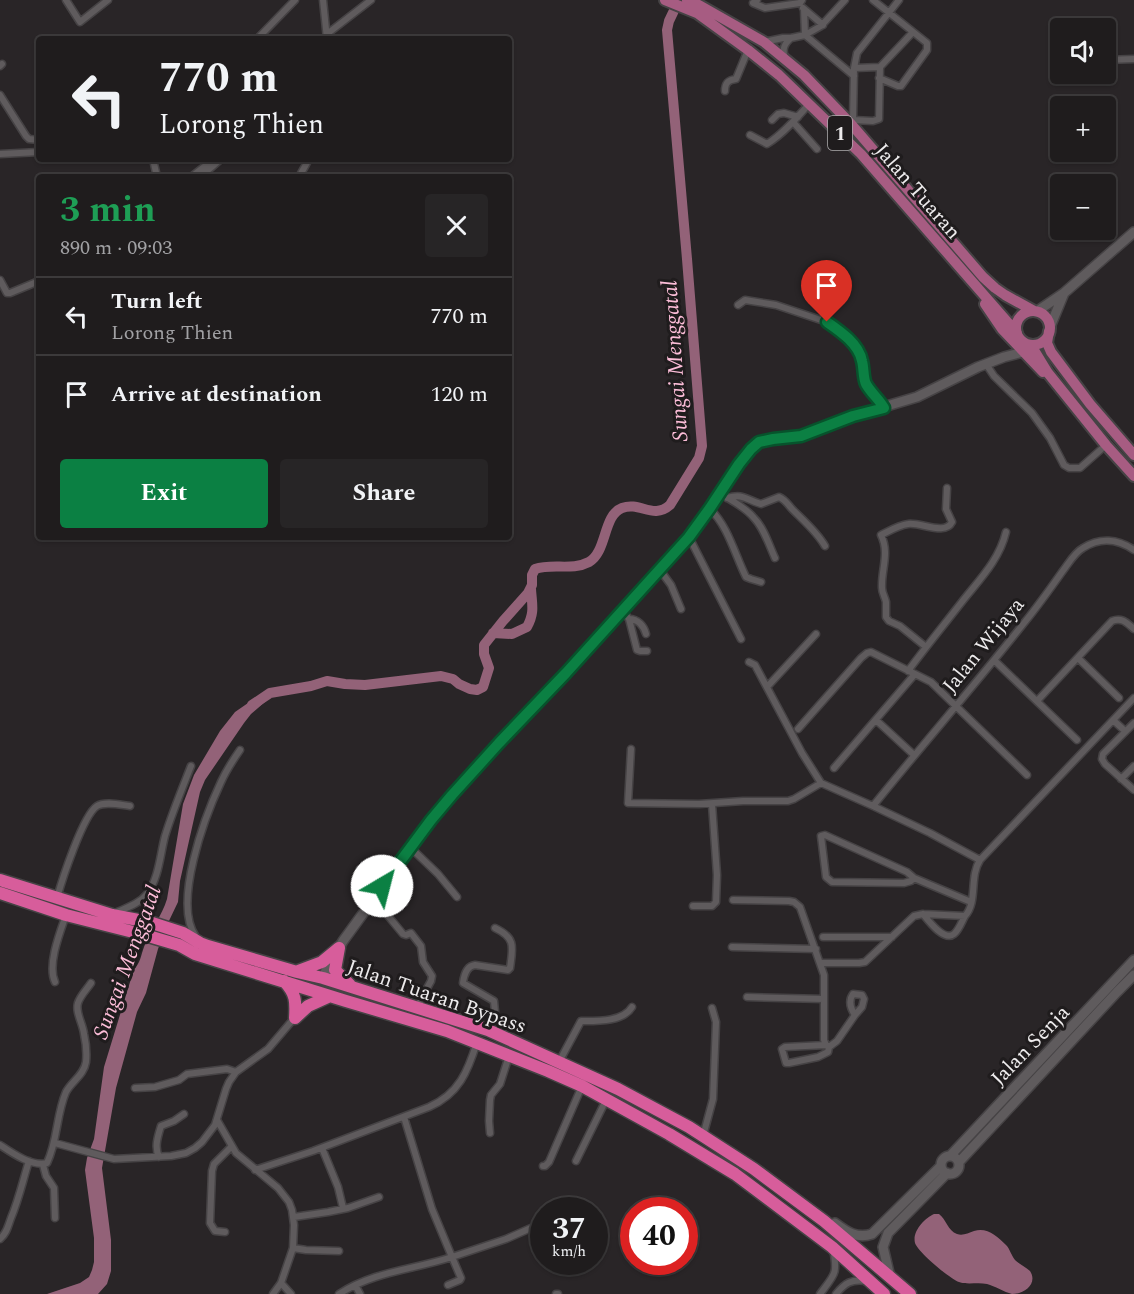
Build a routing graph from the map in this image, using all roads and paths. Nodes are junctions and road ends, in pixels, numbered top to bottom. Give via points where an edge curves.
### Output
1 (66, 0) edge
2 (108, 0) edge
3 (289, 0) edge
4 (295, 0) edge
5 (323, 0) edge
6 (371, 0) edge
7 (665, 0) edge
8 (687, 0) edge
9 (757, 0) edge
10 (845, 0) edge
11 (873, 0) edge
12 (899, 0) edge
13 (801, 3) edge
14 (698, 9) junction
15 (889, 13) junction
16 (823, 25) junction
17 (913, 32) junction
18 (805, 34) junction
19 (258, 36) edge
20 (258, 36) edge
21 (327, 36) edge
22 (328, 36) edge
23 (791, 38) junction
24 (764, 42) junction
25 (748, 50) junction
26 (785, 58) junction
27 (1134, 58) edge
28 (1116, 59) edge
29 (880, 67) junction
30 (854, 68) junction
31 (854, 76) junction
32 (879, 78) junction
33 (735, 79) junction
34 (739, 86) dead end
35 (725, 91) dead end
36 (0, 94) edge
37 (809, 104) junction
38 (795, 119) junction
39 (772, 120) dead end
40 (852, 122) junction
41 (750, 135) dead end
42 (36, 140) edge
43 (817, 149) dead end
44 (36, 152) edge
45 (0, 154) edge
46 (861, 154) junction
47 (210, 162) edge
48 (218, 162) edge
49 (885, 163) junction
50 (195, 174) edge
51 (204, 174) edge
52 (1134, 232) edge
53 (961, 270) junction
54 (0, 280) edge
55 (36, 282) edge
56 (1064, 293) junction
57 (738, 305) dead end
58 (1035, 312) junction
59 (1049, 329) junction
60 (1015, 336) junction
61 (1027, 349) junction
62 (1004, 357) junction
63 (986, 364) junction
64 (884, 408) junction
65 (1106, 445) junction
66 (1134, 455) edge
67 (1134, 476) edge
68 (947, 488) dead end
69 (722, 496) junction
70 (710, 508) junction
71 (1006, 532) dead end
72 (689, 537) junction
73 (825, 546) dead end
74 (1134, 550) edge
75 (775, 558) dead end
76 (660, 570) junction
77 (761, 582) dead end
78 (681, 609) dead end
79 (626, 615) junction
80 (1134, 629) edge
81 (646, 634) dead end
82 (816, 634) dead end
83 (741, 639) dead end
84 (926, 647) junction
85 (647, 651) dead end
86 (1078, 658) junction
87 (994, 660) junction
88 (749, 662) dead end
89 (912, 673) junction
90 (767, 687) junction
91 (1119, 698) dead end
92 (1134, 698) edge
93 (1037, 701) junction
94 (956, 705) junction
95 (876, 720) junction
96 (1113, 720) junction
97 (1134, 723) edge
98 (798, 729) dead end
99 (1125, 731) junction
100 (1077, 740) dead end
101 (631, 749) dead end
102 (240, 750) dead end
103 (914, 755) junction
104 (190, 766) dead end
105 (1134, 766) edge
106 (834, 768) dead end
107 (1027, 775) dead end
108 (1121, 779) junction
109 (821, 783) junction
110 (1134, 790) edge
111 (712, 804) junction
112 (130, 806) dead end
113 (873, 806) junction
114 (411, 848) junction
115 (980, 860) junction
116 (914, 878) junction
117 (0, 880) edge
118 (0, 892) edge
119 (456, 897) dead end
120 (57, 898) junction
121 (733, 900) dead end
122 (971, 902) junction
123 (370, 903) junction
124 (693, 906) dead end
125 (923, 914) junction
126 (66, 915) junction
127 (112, 915) junction
128 (965, 916) junction
129 (147, 928) junction
130 (495, 928) dead end
131 (823, 937) dead end
132 (892, 937) junction
133 (181, 939) junction
134 (200, 943) junction
135 (732, 946) dead end
136 (339, 948) junction
137 (816, 949) junction
138 (1134, 960) edge
139 (821, 963) junction
140 (297, 972) junction
141 (1134, 975) edge
142 (322, 978) junction
143 (284, 981) junction
144 (55, 982) dead end
145 (91, 983) dead end
146 (354, 988) junction
147 (310, 989) junction
148 (330, 996) junction
149 (747, 997) dead end
150 (824, 999) junction
151 (632, 1007) dead end
152 (712, 1008) dead end
153 (418, 1009) junction
154 (855, 1015) dead end
155 (295, 1018) junction
156 (488, 1030) junction
157 (477, 1042) junction
158 (828, 1046) junction
159 (510, 1055) junction
160 (558, 1062) junction
161 (236, 1072) junction
162 (582, 1086) junction
163 (135, 1088) dead end
164 (606, 1099) junction
165 (184, 1114) dead end
166 (404, 1117) junction
167 (217, 1120) junction
168 (490, 1133) dead end
169 (702, 1137) junction
170 (55, 1143) junction
171 (0, 1145) edge
172 (231, 1147) junction
173 (322, 1148) junction
174 (951, 1155) junction
175 (159, 1156) junction
176 (28, 1161) junction
177 (576, 1161) dead end
178 (959, 1162) junction
179 (43, 1165) junction
180 (543, 1167) dead end
181 (255, 1170) junction
182 (944, 1170) junction
183 (379, 1197) dead end
184 (804, 1206) junction
185 (343, 1208) junction
186 (294, 1217) junction
187 (55, 1218) dead end
188 (530, 1228) edge
189 (225, 1232) dead end
190 (0, 1239) edge
191 (832, 1247) junction
192 (293, 1248) junction
193 (339, 1251) dead end
194 (452, 1257) junction
195 (891, 1277) junction
196 (869, 1282) junction
197 (281, 1283) junction
198 (355, 1285) junction
199 (448, 1285) dead end
200 (273, 1294) edge
201 (291, 1294) edge
202 (339, 1294) edge
203 (360, 1294) edge
204 (820, 1294) edge
205 (836, 1294) edge
206 (884, 1294) edge
207 (910, 1294) edge

1 - 2 street via 80,22
3 - 19 street
4 - 20 street
5 - 21 street
6 - 22 street
7 - 14 main road, Jalan Tuaran / 1
8 - 14 main road, Jalan Tuaran / 1
9 - 13 street via 753,3 765,8
10 - 16 street
11 - 15 street
12 - 15 street
13 - 16 street
13 - 18 street
14 - 24 main road, Jalan Tuaran / 1
14 - 25 main road, Jalan Tuaran / 1
15 - 17 street
15 - 30 street via 857,53
16 - 18 street
17 - 29 street
17 - 32 street via 928,47 901,86
18 - 23 street
18 - 31 street
23 - 24 street
23 - 26 street via 785,43
24 - 26 main road, Jalan Tuaran / 1
25 - 33 street
25 - 37 main road, Jalan Tuaran / 1
26 - 40 main road, Jalan Tuaran / 1
26 - 46 main road via 795,75 858,143
27 - 28 street
29 - 30 street
29 - 32 street
30 - 31 street
31 - 40 street
32 - 40 street via 879,119
33 - 34 street
33 - 35 street via 728,82
36 - 42 street via 26,136
37 - 38 street
37 - 46 main road, Jalan Tuaran / 1
38 - 39 street via 784,113
38 - 41 street via 767,144
38 - 43 street
40 - 49 main road, Jalan Tuaran / 1
44 - 45 street
46 - 53 main road, Jalan Tuaran / 1
47 - 50 street
48 - 51 street
49 - 53 main road via 875,160 957,258
49 - 58 main road, Jalan Tuaran / 1 via 983,277
52 - 56 street
53 - 60 main road, Jalan Tuaran / 1
54 - 55 street via 7,293
56 - 58 street
56 - 59 street
57 - 64 street via 745,300 776,305 827,322 840,331 859,351 867,386
58 - 59 main road, 1 via 1046,317
58 - 60 main road via 1020,318
59 - 61 main road via 1043,342
59 - 66 main road, 1 via 1047,343 1051,352
60 - 61 main road, 1
60 - 62 street
61 - 62 street
61 - 65 main road
62 - 63 street
63 - 64 street
63 - 65 street via 1032,413 1064,465 1080,468
64 - 69 street via 801,436 759,442 739,464
65 - 67 main road
68 - 84 street via 946,509 952,522 948,527 907,524 881,535 886,552 882,591 886,617
69 - 70 street
69 - 73 street via 744,496 761,504 779,497 784,499
69 - 75 street via 754,518
70 - 72 street
70 - 77 street via 723,526 746,577
71 - 84 street via 993,562
72 - 76 street
72 - 83 street
74 - 87 street, Jalan Wijaya via 1107,540 1089,544 1076,553
76 - 78 street
76 - 79 street
79 - 81 street via 640,623
79 - 85 street via 637,650
79 - 114 street via 457,789
80 - 86 street via 1122,620 1112,621
82 - 90 street
84 - 89 street
86 - 91 street
86 - 93 street
87 - 93 street
87 - 94 street, Jalan Wijaya
88 - 90 street via 755,665
89 - 94 street via 931,682
89 - 95 street
89 - 98 street via 867,653
90 - 109 street
92 - 96 street
93 - 100 street
94 - 103 street, Jalan Wijaya
94 - 107 street
95 - 103 street
95 - 106 street
96 - 99 street
96 - 115 street
97 - 99 street
99 - 108 street via 1102,759
101 - 111 street via 628,803
102 - 134 street via 208,813 193,866 188,918
103 - 113 street, Jalan Wijaya
104 - 127 street via 149,891
105 - 108 street
108 - 110 street
109 - 111 street via 788,801
109 - 113 street
111 - 124 street via 716,902 712,906
112 - 120 street via 100,804 94,808 75,845
113 - 115 street
114 - 119 street
114 - 123 street
115 - 122 street via 975,869
116 - 116 street via 907,872 821,836 826,877 832,882 904,883
116 - 122 street
117 - 120 highway, Jalan Tuaran Bypass
118 - 126 highway, Jalan Tuaran Bypass
120 - 127 highway, Jalan Tuaran Bypass
121 - 137 street via 794,902 800,907
122 - 128 street
123 - 136 street
123 - 153 street via 384,911 403,934 411,933 421,946 423,962 432,975
125 - 128 street
125 - 128 street via 948,936 955,934
125 - 132 street via 914,916
126 - 129 highway, Jalan Tuaran Bypass
126 - 144 street via 55,948
127 - 129 highway, Jalan Tuaran Bypass
129 - 133 highway, Jalan Tuaran Bypass
130 - 156 street via 512,942 510,968 471,965 463,983 494,1001 495,1012
131 - 132 street
132 - 139 street via 865,962
133 - 134 highway, Jalan Tuaran Bypass
133 - 143 highway, Jalan Tuaran Bypass via 195,954
134 - 140 highway, Jalan Tuaran Bypass
135 - 137 street
136 - 140 highway via 322,962
136 - 142 street
136 - 146 highway via 335,970
137 - 139 street
138 - 174 street, Jalan Senja
139 - 150 street
140 - 142 highway, Jalan Tuaran Bypass
141 - 178 street, Jalan Senja
142 - 146 highway, Jalan Tuaran Bypass
142 - 157 highway via 334,990 465,1032
143 - 147 highway, Jalan Tuaran Bypass
143 - 155 highway via 295,995
145 - 170 street via 78,1002 77,1011 87,1051 85,1065 67,1090 59,1111
146 - 153 highway, Jalan Tuaran Bypass
147 - 148 highway, Jalan Tuaran Bypass
147 - 155 street
148 - 155 highway via 308,1006
148 - 157 highway, Jalan Tuaran Bypass
149 - 150 street
150 - 158 street via 824,1040
151 - 160 street via 622,1016 581,1021
152 - 169 street via 716,1022 713,1099
153 - 156 highway, Jalan Tuaran Bypass
154 - 158 street via 837,1041
155 - 161 street via 268,1049
156 - 160 highway, Jalan Tuaran Bypass
157 - 159 highway, Jalan Tuaran Bypass
157 - 166 street via 458,1086 443,1100
158 - 158 street via 828,1053 791,1063 786,1063 782,1049
159 - 162 highway, Jalan Tuaran Bypass
159 - 168 street via 500,1084 491,1095
160 - 169 highway, Jalan Tuaran Bypass via 618,1089
161 - 163 street via 226,1069 188,1074 155,1087
161 - 167 street via 226,1089
162 - 164 highway, Jalan Tuaran Bypass
162 - 180 street via 549,1162
164 - 177 street
164 - 191 highway, Jalan Tuaran Bypass via 735,1174
165 - 175 street via 161,1126
166 - 173 street
166 - 194 street via 432,1209
167 - 172 street
167 - 175 street via 195,1148 178,1155
169 - 184 highway, Jalan Tuaran Bypass
170 - 175 street via 114,1159
170 - 179 street
171 - 176 street
172 - 181 street
172 - 189 street via 212,1171 210,1223 215,1231
173 - 181 street
173 - 185 street
174 - 178 street
174 - 182 street, Jalan Senja via 941,1161
176 - 179 street
176 - 190 street via 16,1209
178 - 182 street, Jalan Senja via 956,1172
179 - 187 street via 54,1188
181 - 186 street via 278,1188
182 - 184 street, Jalan Senja via 866,1236 850,1234
182 - 195 street, Jalan Senja via 888,1233 883,1247
183 - 185 street
184 - 195 highway, Jalan Tuaran Bypass
185 - 186 street
186 - 192 street
188 - 194 street
191 - 196 highway, Jalan Tuaran Bypass
191 - 204 street via 836,1271
192 - 193 street
192 - 197 street
194 - 198 street
194 - 199 street via 461,1278
195 - 207 highway, Jalan Tuaran Bypass
196 - 205 street via 847,1283
196 - 206 highway, Jalan Tuaran Bypass
197 - 200 street
197 - 201 street
198 - 202 street
198 - 203 street

